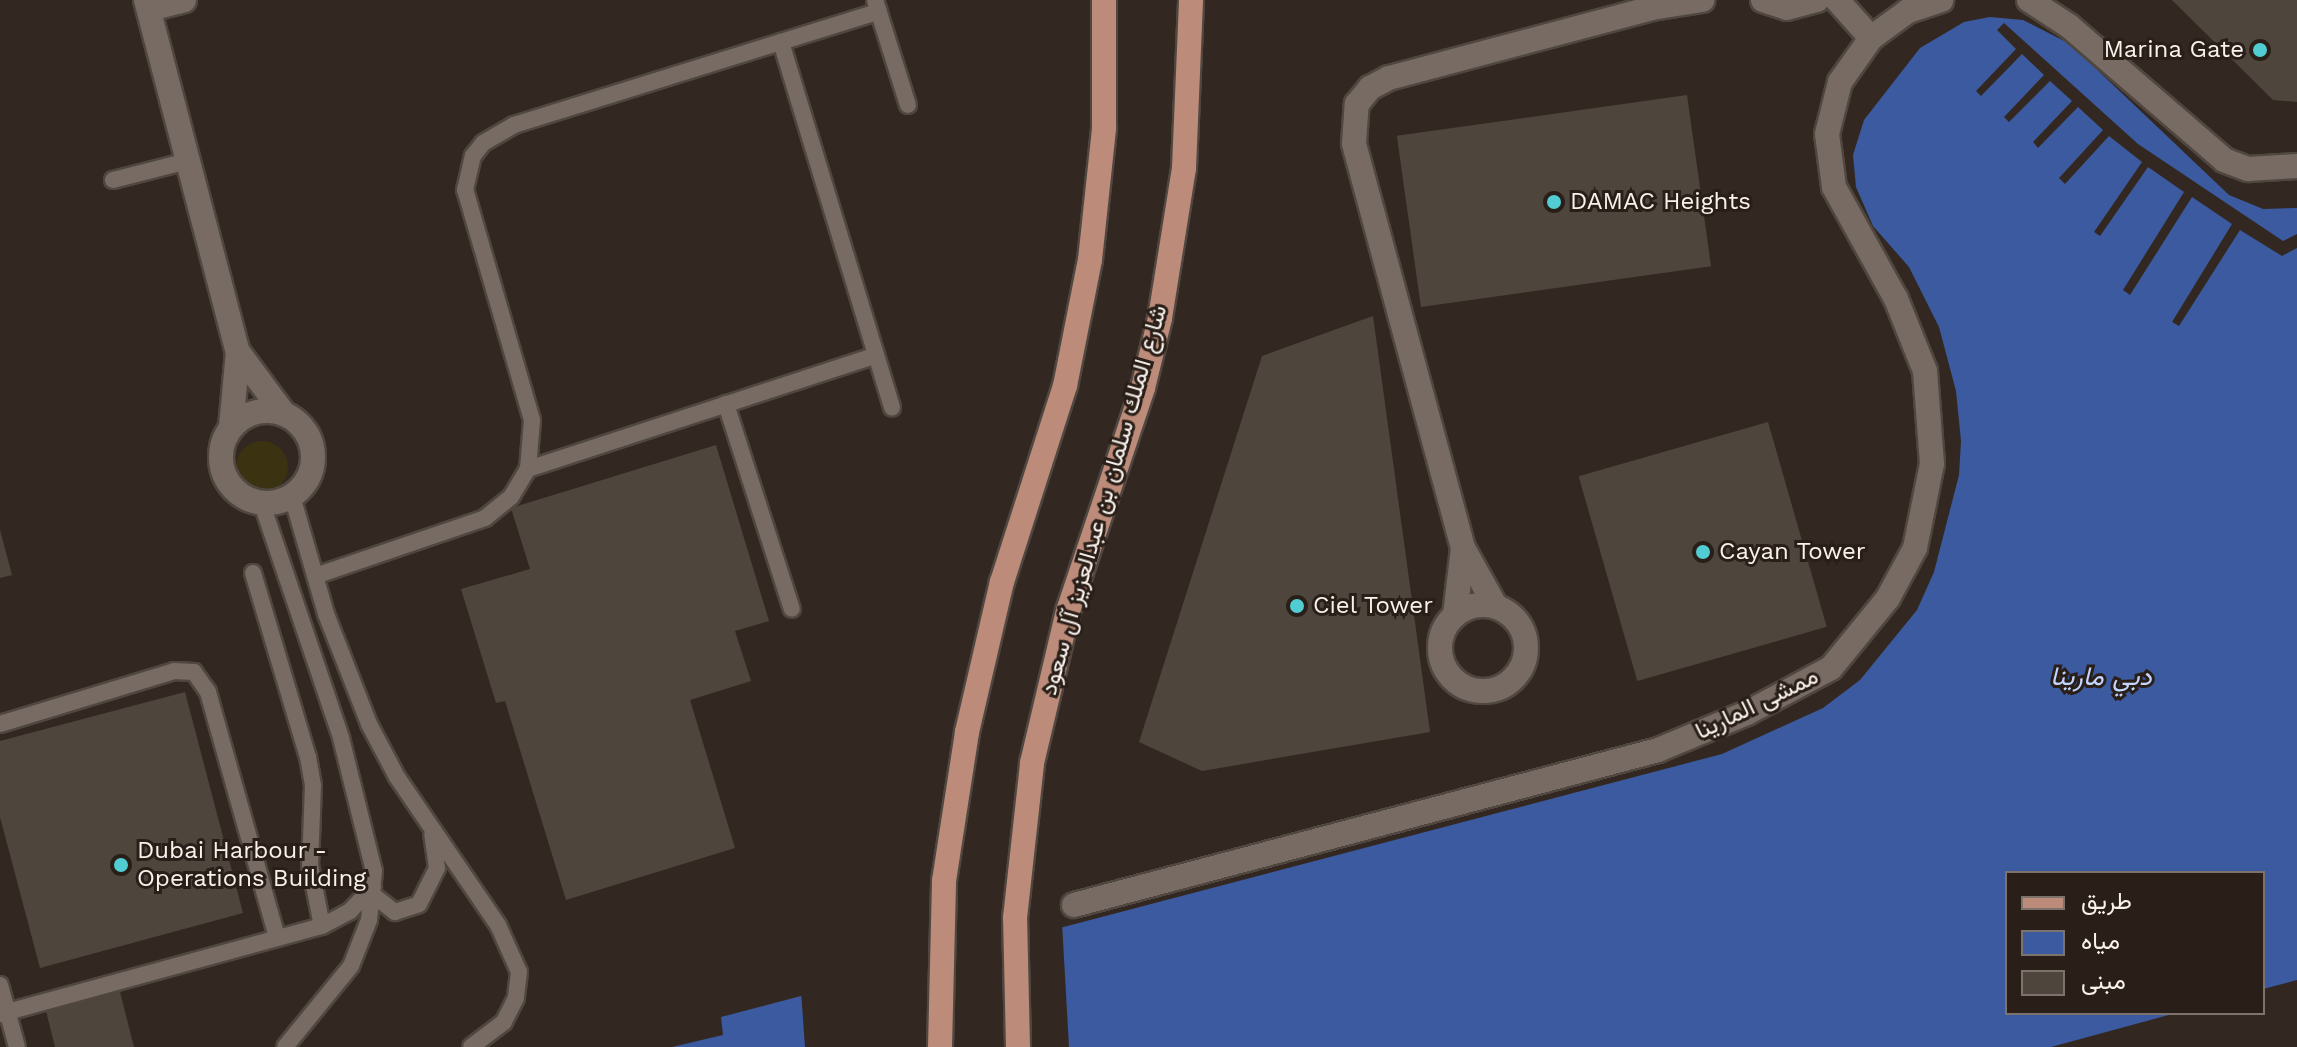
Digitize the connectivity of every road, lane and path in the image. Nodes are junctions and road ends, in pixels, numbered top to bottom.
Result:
1 (184, 0) edge
2 (1104, 0) edge
3 (1191, 0) edge
4 (1702, 0) edge
5 (1763, 0) edge
6 (1817, 0) edge
7 (1837, 0) edge
8 (1941, 0) edge
9 (2029, 0) edge
10 (1658, 4) edge
11 (147, 5) edge
12 (877, 5) edge
13 (1871, 38) junction
14 (781, 42) junction
15 (908, 105) dead end
16 (188, 161) junction
17 (2297, 166) edge
18 (113, 180) dead end
19 (238, 352) junction
20 (876, 355) junction
21 (726, 404) junction
22 (892, 408) dead end
23 (284, 414) junction
24 (231, 427) junction
25 (528, 469) junction
26 (292, 496) junction
27 (262, 504) junction
28 (1463, 548) junction
29 (253, 573) dead end
30 (315, 576) junction
31 (1496, 607) junction
32 (792, 609) dead end
33 (1455, 615) junction
34 (0, 724) edge
35 (431, 829) junction
36 (373, 891) junction
37 (1074, 905) dead end
38 (322, 926) junction
39 (277, 938) junction
40 (0, 985) edge
41 (4, 1013) edge
42 (17, 1047) edge
43 (285, 1047) edge
44 (471, 1047) edge
45 (940, 1047) edge
46 (1018, 1047) edge

1 - 11 street
2 - 45 main road
3 - 46 main road, شارع الملك سلمان بن عبدالعزيز آل سعود
4 - 10 street
5 - 6 street
7 - 13 street
8 - 13 street, ممشى المارينا
9 - 17 street
10 - 28 street
11 - 16 street
12 - 14 lane
12 - 15 lane
13 - 37 street, ممشى المارينا
14 - 20 lane
14 - 25 lane
16 - 18 lane
16 - 19 street
19 - 23 street
19 - 24 street
20 - 21 lane
20 - 22 lane
21 - 25 lane
21 - 32 lane
23 - 24 street
23 - 26 street
24 - 27 street
25 - 30 lane
26 - 27 street
26 - 30 lane
27 - 36 lane
28 - 31 street
28 - 33 street
29 - 38 lane
30 - 35 lane
31 - 33 street
31 - 33 street
34 - 39 lane
35 - 36 lane
35 - 44 lane
36 - 38 lane
36 - 43 lane
38 - 39 lane
39 - 41 lane
40 - 41 lane
41 - 42 lane

